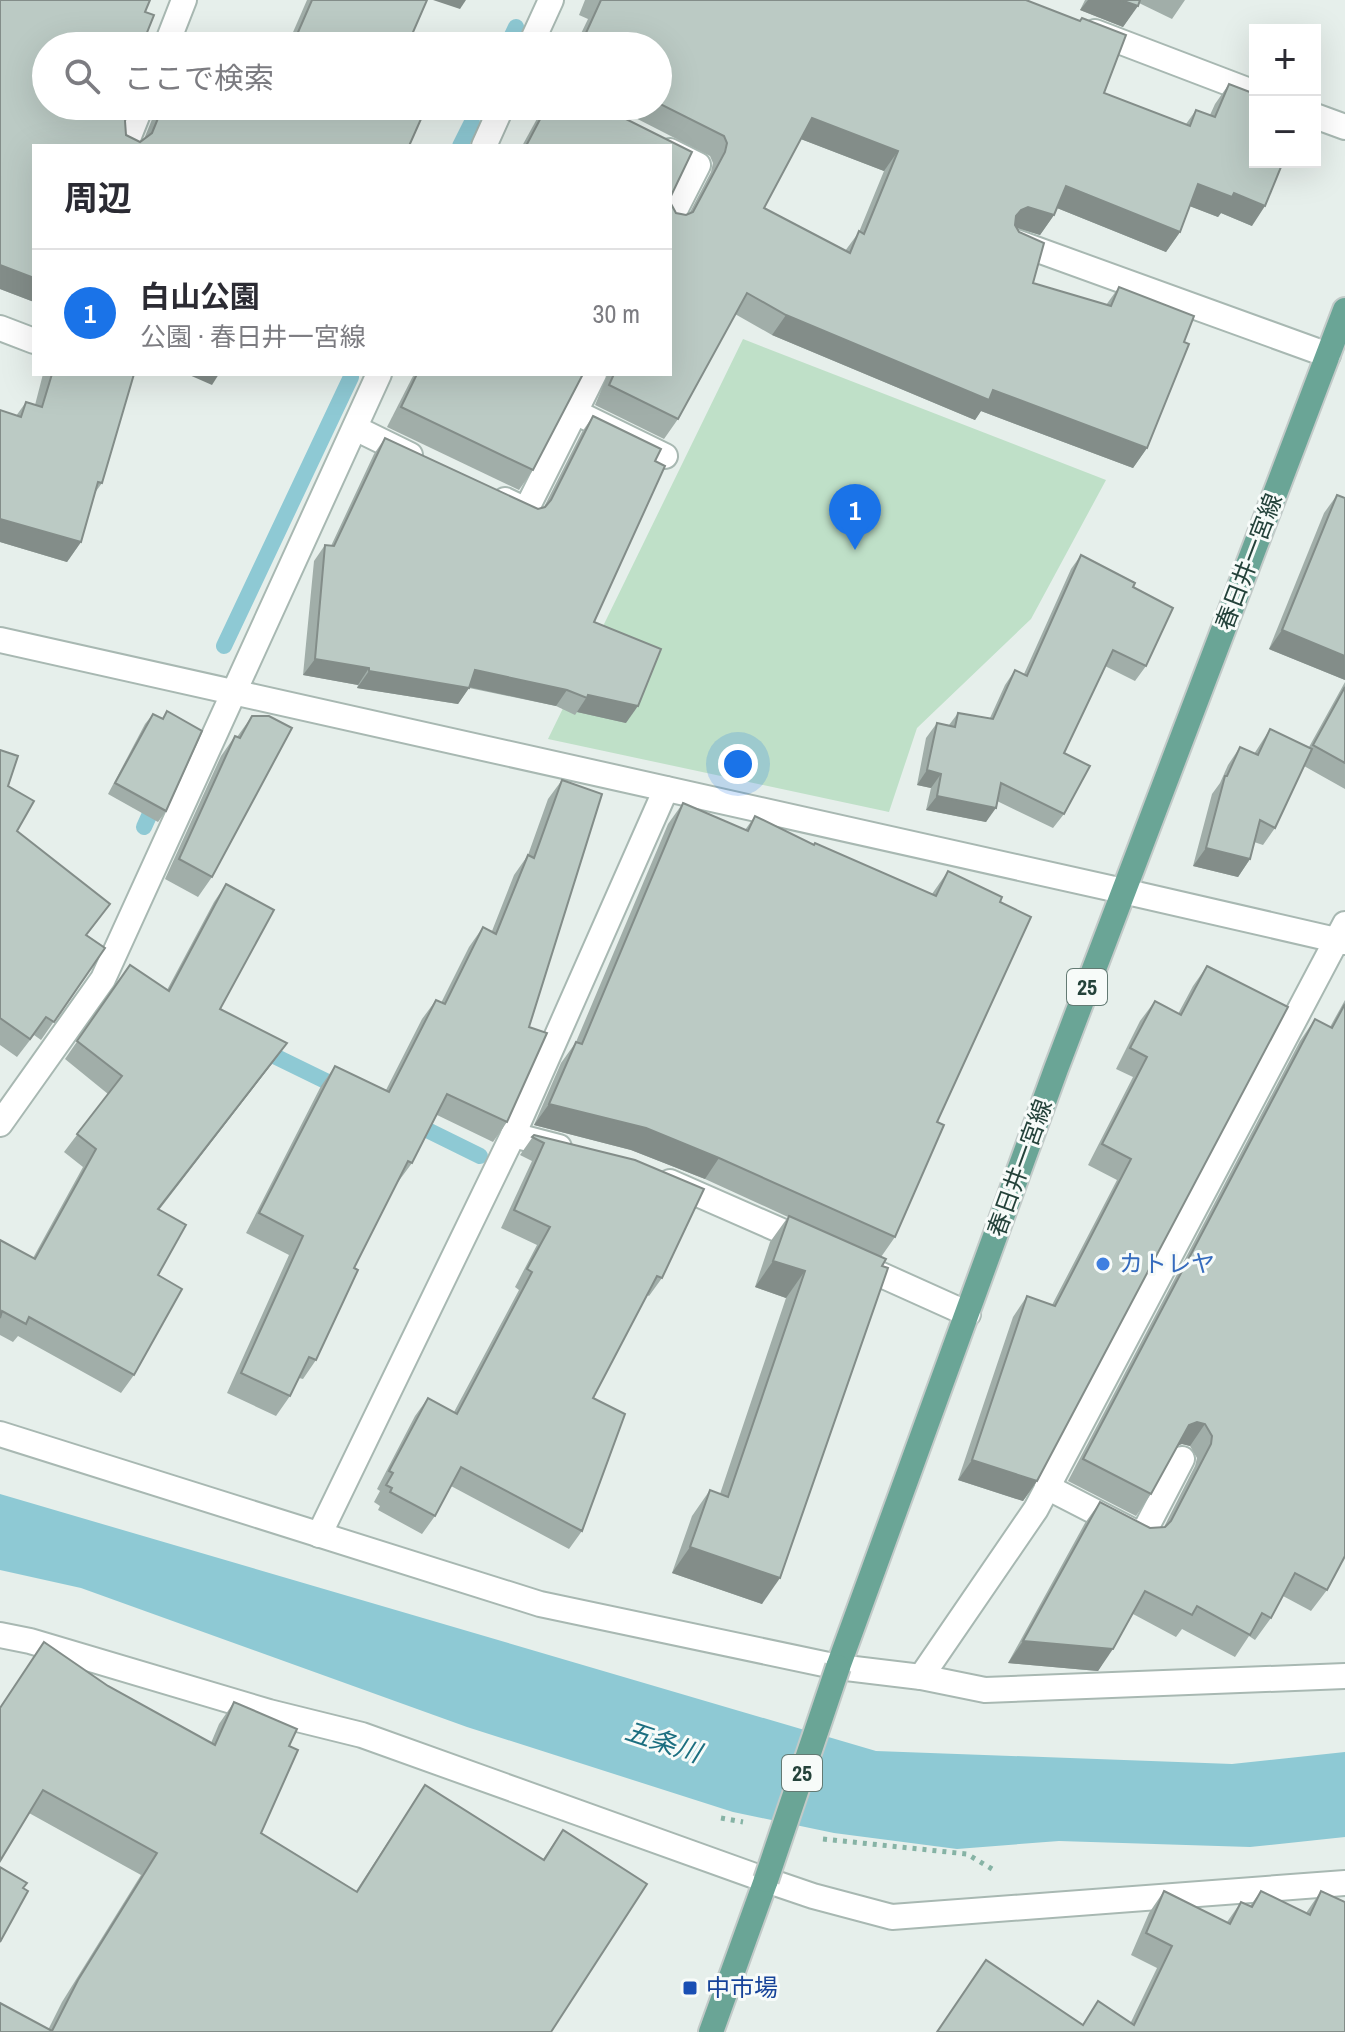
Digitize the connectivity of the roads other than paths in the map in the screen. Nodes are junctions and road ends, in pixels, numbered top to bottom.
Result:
1 (184, 0) edge
2 (551, 0) edge
3 (1068, 22) edge
4 (171, 32) edge
5 (536, 32) edge
6 (1249, 91) edge
7 (1321, 118) edge
8 (135, 120) edge
9 (496, 120) edge
10 (1345, 127) edge
11 (126, 144) edge
12 (485, 144) edge
13 (672, 152) edge
14 (672, 216) edge
15 (1016, 242) edge
16 (1344, 314) edge
17 (0, 328) edge
18 (32, 340) edge
19 (1328, 355) junction
20 (378, 376) edge
21 (593, 376) edge
22 (575, 412) junction
23 (355, 428) junction
24 (665, 456) dead end
25 (426, 462) edge
26 (483, 490) edge
27 (0, 640) edge
28 (235, 693) junction
29 (666, 789) junction
30 (1123, 891) junction
31 (1342, 935) edge
32 (0, 1124) edge
33 (513, 1135) junction
34 (584, 1153) edge
35 (654, 1176) edge
36 (968, 1314) junction
37 (0, 1434) edge
38 (1182, 1459) edge
39 (1047, 1487) junction
40 (319, 1535) junction
41 (0, 1635) edge
42 (838, 1667) junction
43 (1345, 1676) edge
44 (921, 1677) junction
45 (766, 1880) junction
46 (1345, 1883) edge
47 (711, 2032) edge

1 - 4 street
2 - 5 street
3 - 6 street
7 - 10 street
8 - 11 street
9 - 12 street
13 - 14 street
15 - 19 street
16 - 19 main road, 春日井一宮線 / 25
17 - 18 street
19 - 30 main road, 春日井一宮線 / 25
20 - 23 street
21 - 22 street
22 - 24 street
22 - 26 street
23 - 25 street
23 - 28 street
27 - 28 street
28 - 29 street
28 - 32 street
29 - 30 street
29 - 33 street
30 - 31 street
30 - 36 main road, 春日井一宮線 / 25
31 - 39 street
33 - 34 street
33 - 40 street
35 - 36 street
36 - 42 main road, 春日井一宮線 / 25
37 - 40 street
38 - 39 street
39 - 44 street
40 - 42 street
41 - 45 street
42 - 44 street
42 - 45 main road, 春日井一宮線 / 25, bridge
43 - 44 street
45 - 46 street
45 - 47 main road, 春日井一宮線 / 25

